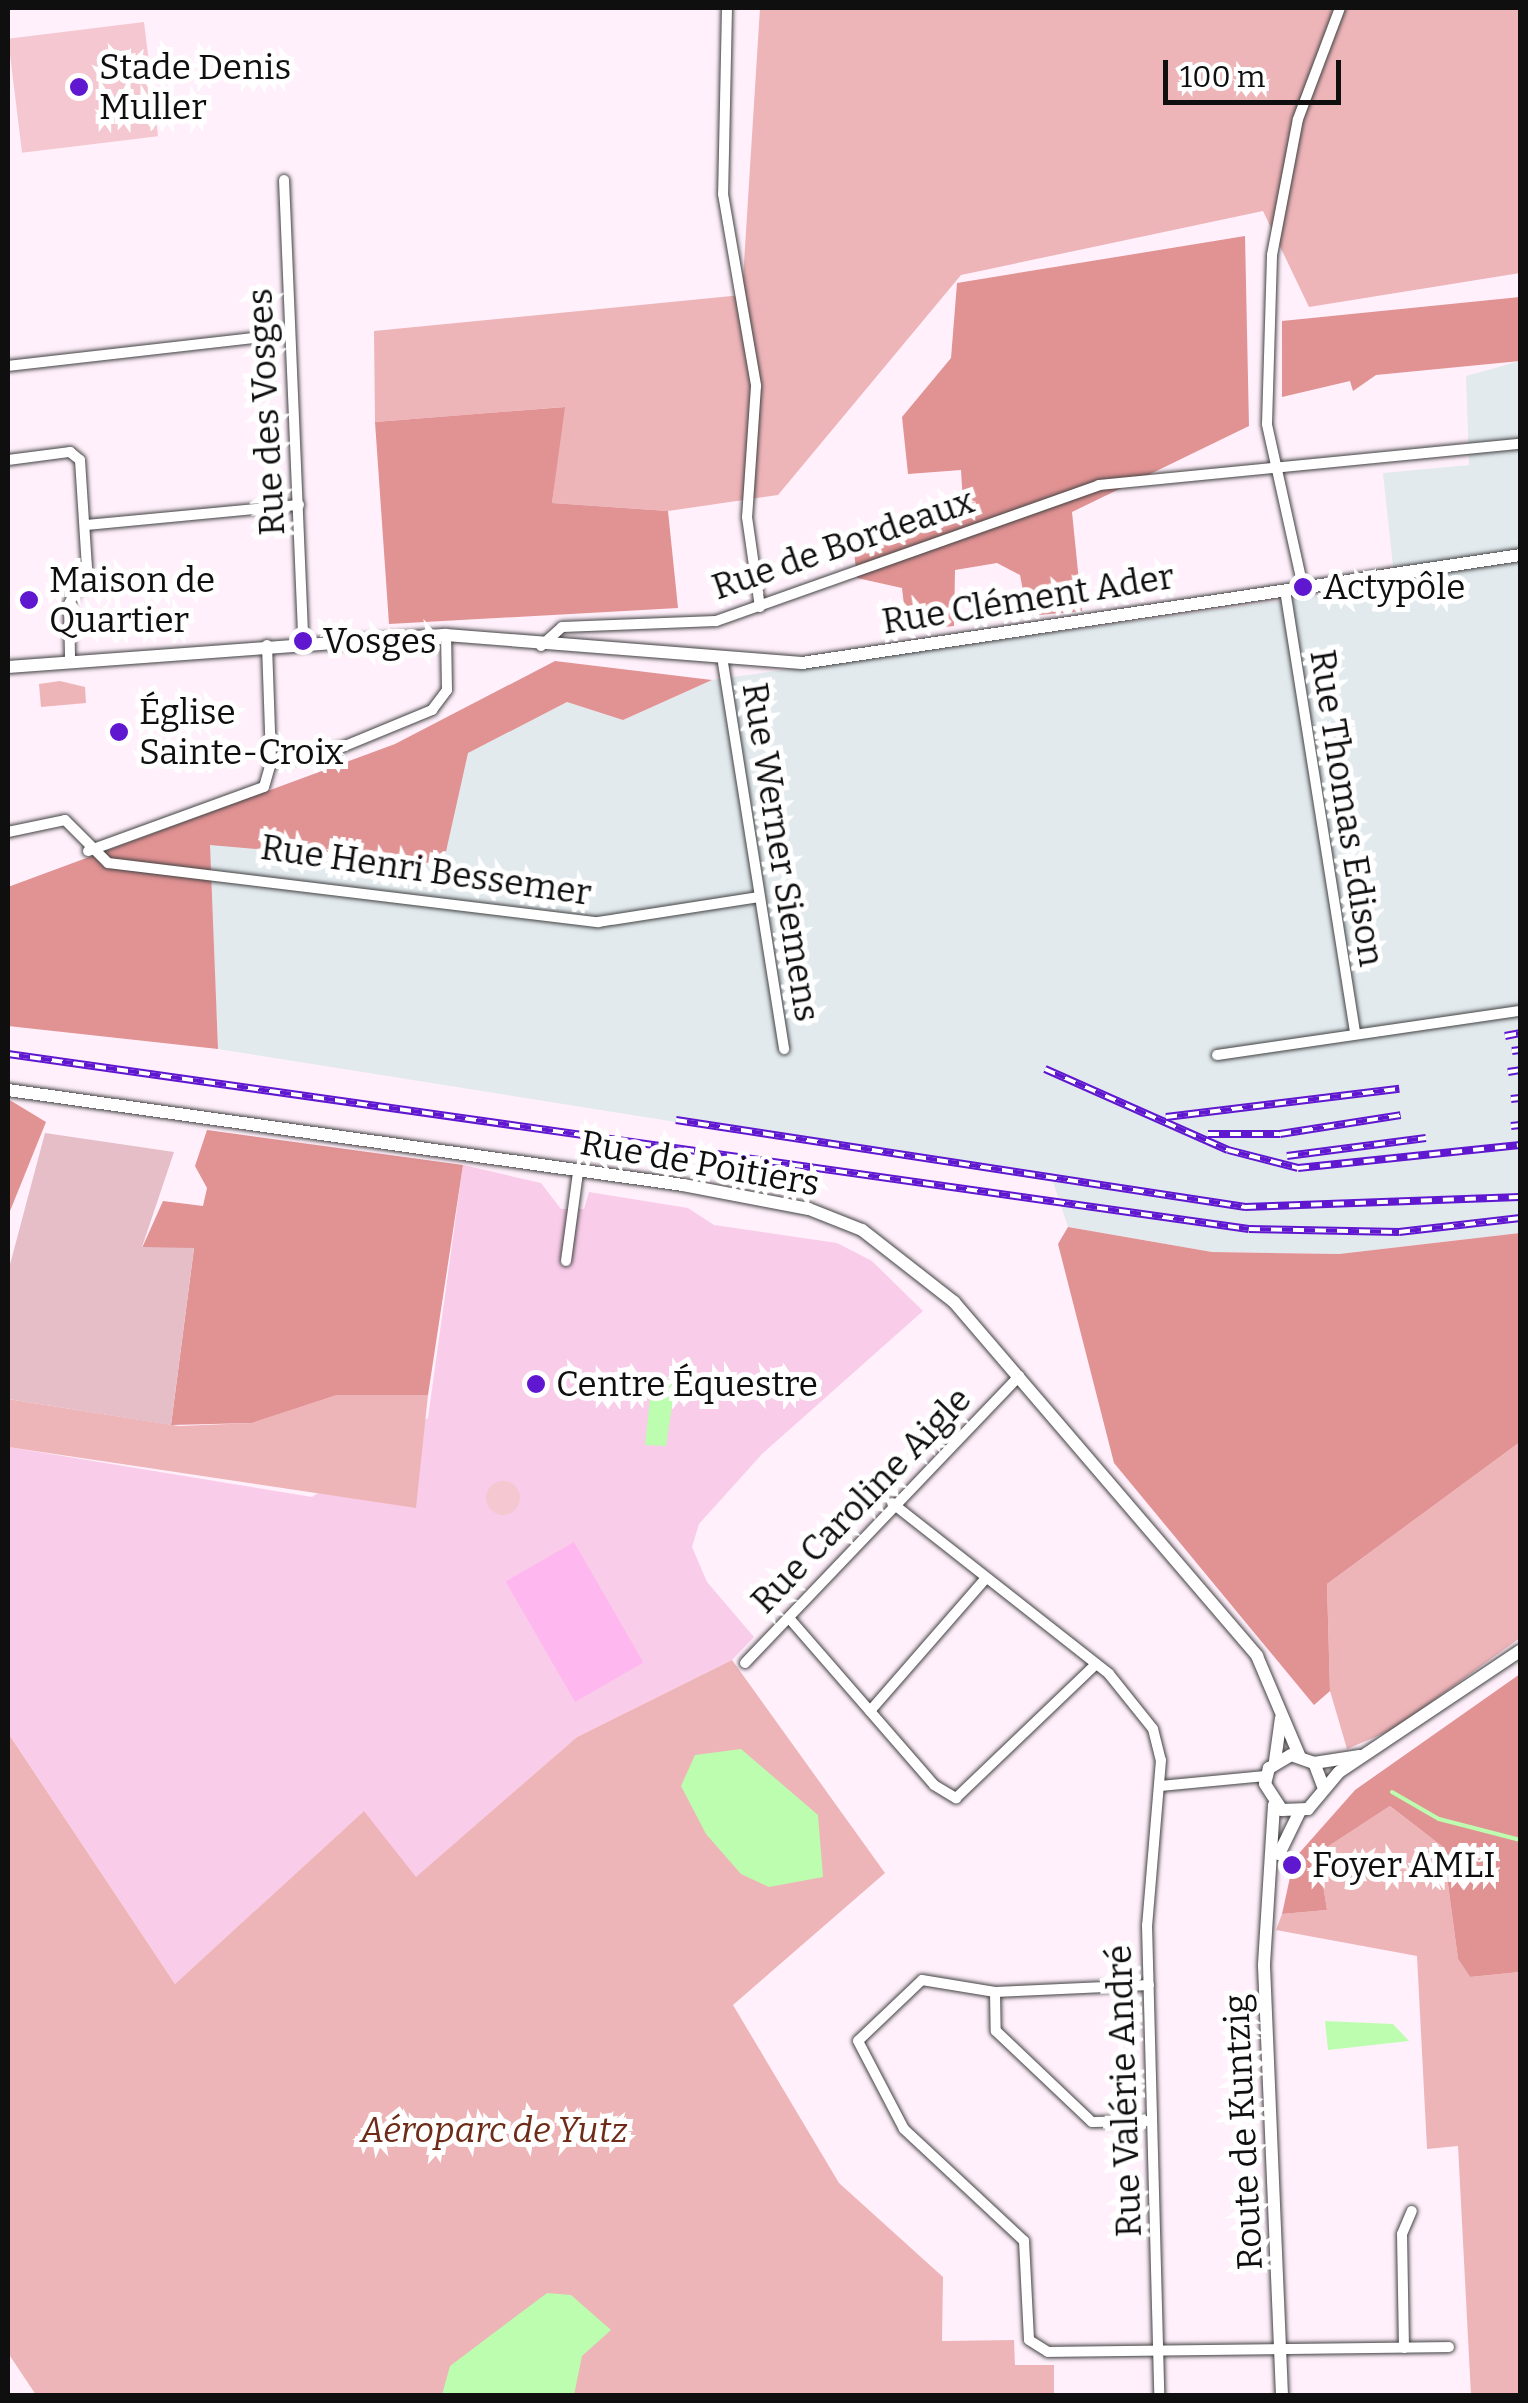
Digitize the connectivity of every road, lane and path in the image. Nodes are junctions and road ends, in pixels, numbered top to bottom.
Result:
1 (727, 8) edge
2 (1340, 8) edge
3 (284, 180) dead end
4 (288, 334) junction
5 (8, 366) edge
6 (1520, 444) edge
7 (8, 460) edge
8 (1276, 468) junction
9 (299, 505) junction
10 (86, 525) junction
11 (1520, 555) edge
12 (1303, 587) junction
13 (1285, 590) junction
14 (760, 607) junction
15 (446, 635) junction
16 (303, 641) junction
17 (267, 645) junction
18 (542, 646) junction
19 (70, 658) junction
20 (724, 663) junction
21 (8, 667) edge
22 (271, 762) junction
23 (8, 832) edge
24 (88, 850) junction
25 (758, 898) junction
26 (1520, 1011) edge
27 (1354, 1034) junction
28 (784, 1050) dead end
29 (1217, 1055) dead end
30 (8, 1090) edge
31 (578, 1172) junction
32 (566, 1260) dead end
33 (1018, 1376) junction
34 (892, 1503) junction
35 (986, 1578) junction
36 (789, 1618) junction
37 (1520, 1651) edge
38 (745, 1662) dead end
39 (1096, 1664) junction
40 (870, 1710) junction
41 (1281, 1710) junction
42 (1371, 1754) junction
43 (1299, 1755) junction
44 (1276, 1761) junction
45 (1314, 1763) junction
46 (1266, 1776) junction
47 (1248, 1782) junction
48 (1160, 1786) junction
49 (1323, 1786) junction
50 (1266, 1792) junction
51 (1274, 1806) junction
52 (1299, 1813) junction
53 (1274, 1866) junction
54 (1149, 1985) junction
55 (995, 1992) junction
56 (1152, 2121) junction
57 (1412, 2211) dead end
58 (1450, 2347) dead end
59 (1404, 2348) junction
60 (1283, 2350) junction
61 (1159, 2351) junction
62 (1158, 2396) edge
63 (1282, 2396) edge

1 - 14 street
2 - 8 street
3 - 4 street, Rue des Vosges
4 - 5 street
4 - 9 street, Rue des Vosges
6 - 8 street, Rue de Bordeaux
7 - 10 street
8 - 12 street
8 - 14 street, Rue de Bordeaux
9 - 10 street
9 - 16 street, Rue des Vosges
10 - 19 street
11 - 12 street, Rue Clément Ader
12 - 13 street, Rue Clément Ader
13 - 20 street, Rue Clément Ader
13 - 27 street, Rue Thomas Edison
14 - 18 street, Rue de Bordeaux
15 - 16 street
15 - 18 street
15 - 22 street
16 - 17 street
17 - 19 street
17 - 22 street
18 - 20 street, Rue Clément Ader
19 - 21 street
20 - 25 street, Rue Werner Siemens
22 - 24 street
23 - 24 street, Rue Henri Bessemer
24 - 25 street, Rue Henri Bessemer
25 - 28 street, Rue Werner Siemens
26 - 27 street
27 - 29 street
30 - 31 street, Rue de Poitiers
31 - 32 street
31 - 33 street, Rue de Poitiers
33 - 34 street, Rue Caroline Aigle
33 - 41 street, Rue de Poitiers
34 - 35 street, Rue Valérie André
34 - 36 street, Rue Caroline Aigle
35 - 39 street, Rue Valérie André
35 - 40 street
36 - 38 street, Rue Caroline Aigle
36 - 40 street
37 - 42 street
39 - 40 street
39 - 48 street, Rue Valérie André
41 - 43 street, Rue de Poitiers
41 - 44 street, Rue de Poitiers
42 - 45 street
42 - 49 street
43 - 44 street
43 - 45 street
44 - 46 street
45 - 49 street
46 - 47 street
46 - 50 street
47 - 48 street
47 - 50 street
48 - 54 street, Rue Valérie André
49 - 52 street
50 - 51 street
51 - 52 street
51 - 53 street, Route de Kuntzig
52 - 53 street, Route de Kuntzig
53 - 60 street, Route de Kuntzig
54 - 55 street
54 - 56 street, Rue Valérie André
55 - 56 street
55 - 61 street
56 - 61 street, Rue Valérie André
57 - 59 street
58 - 59 street
59 - 60 street
60 - 61 street
60 - 63 street, Route de Kuntzig
61 - 62 street, Rue Valérie André

